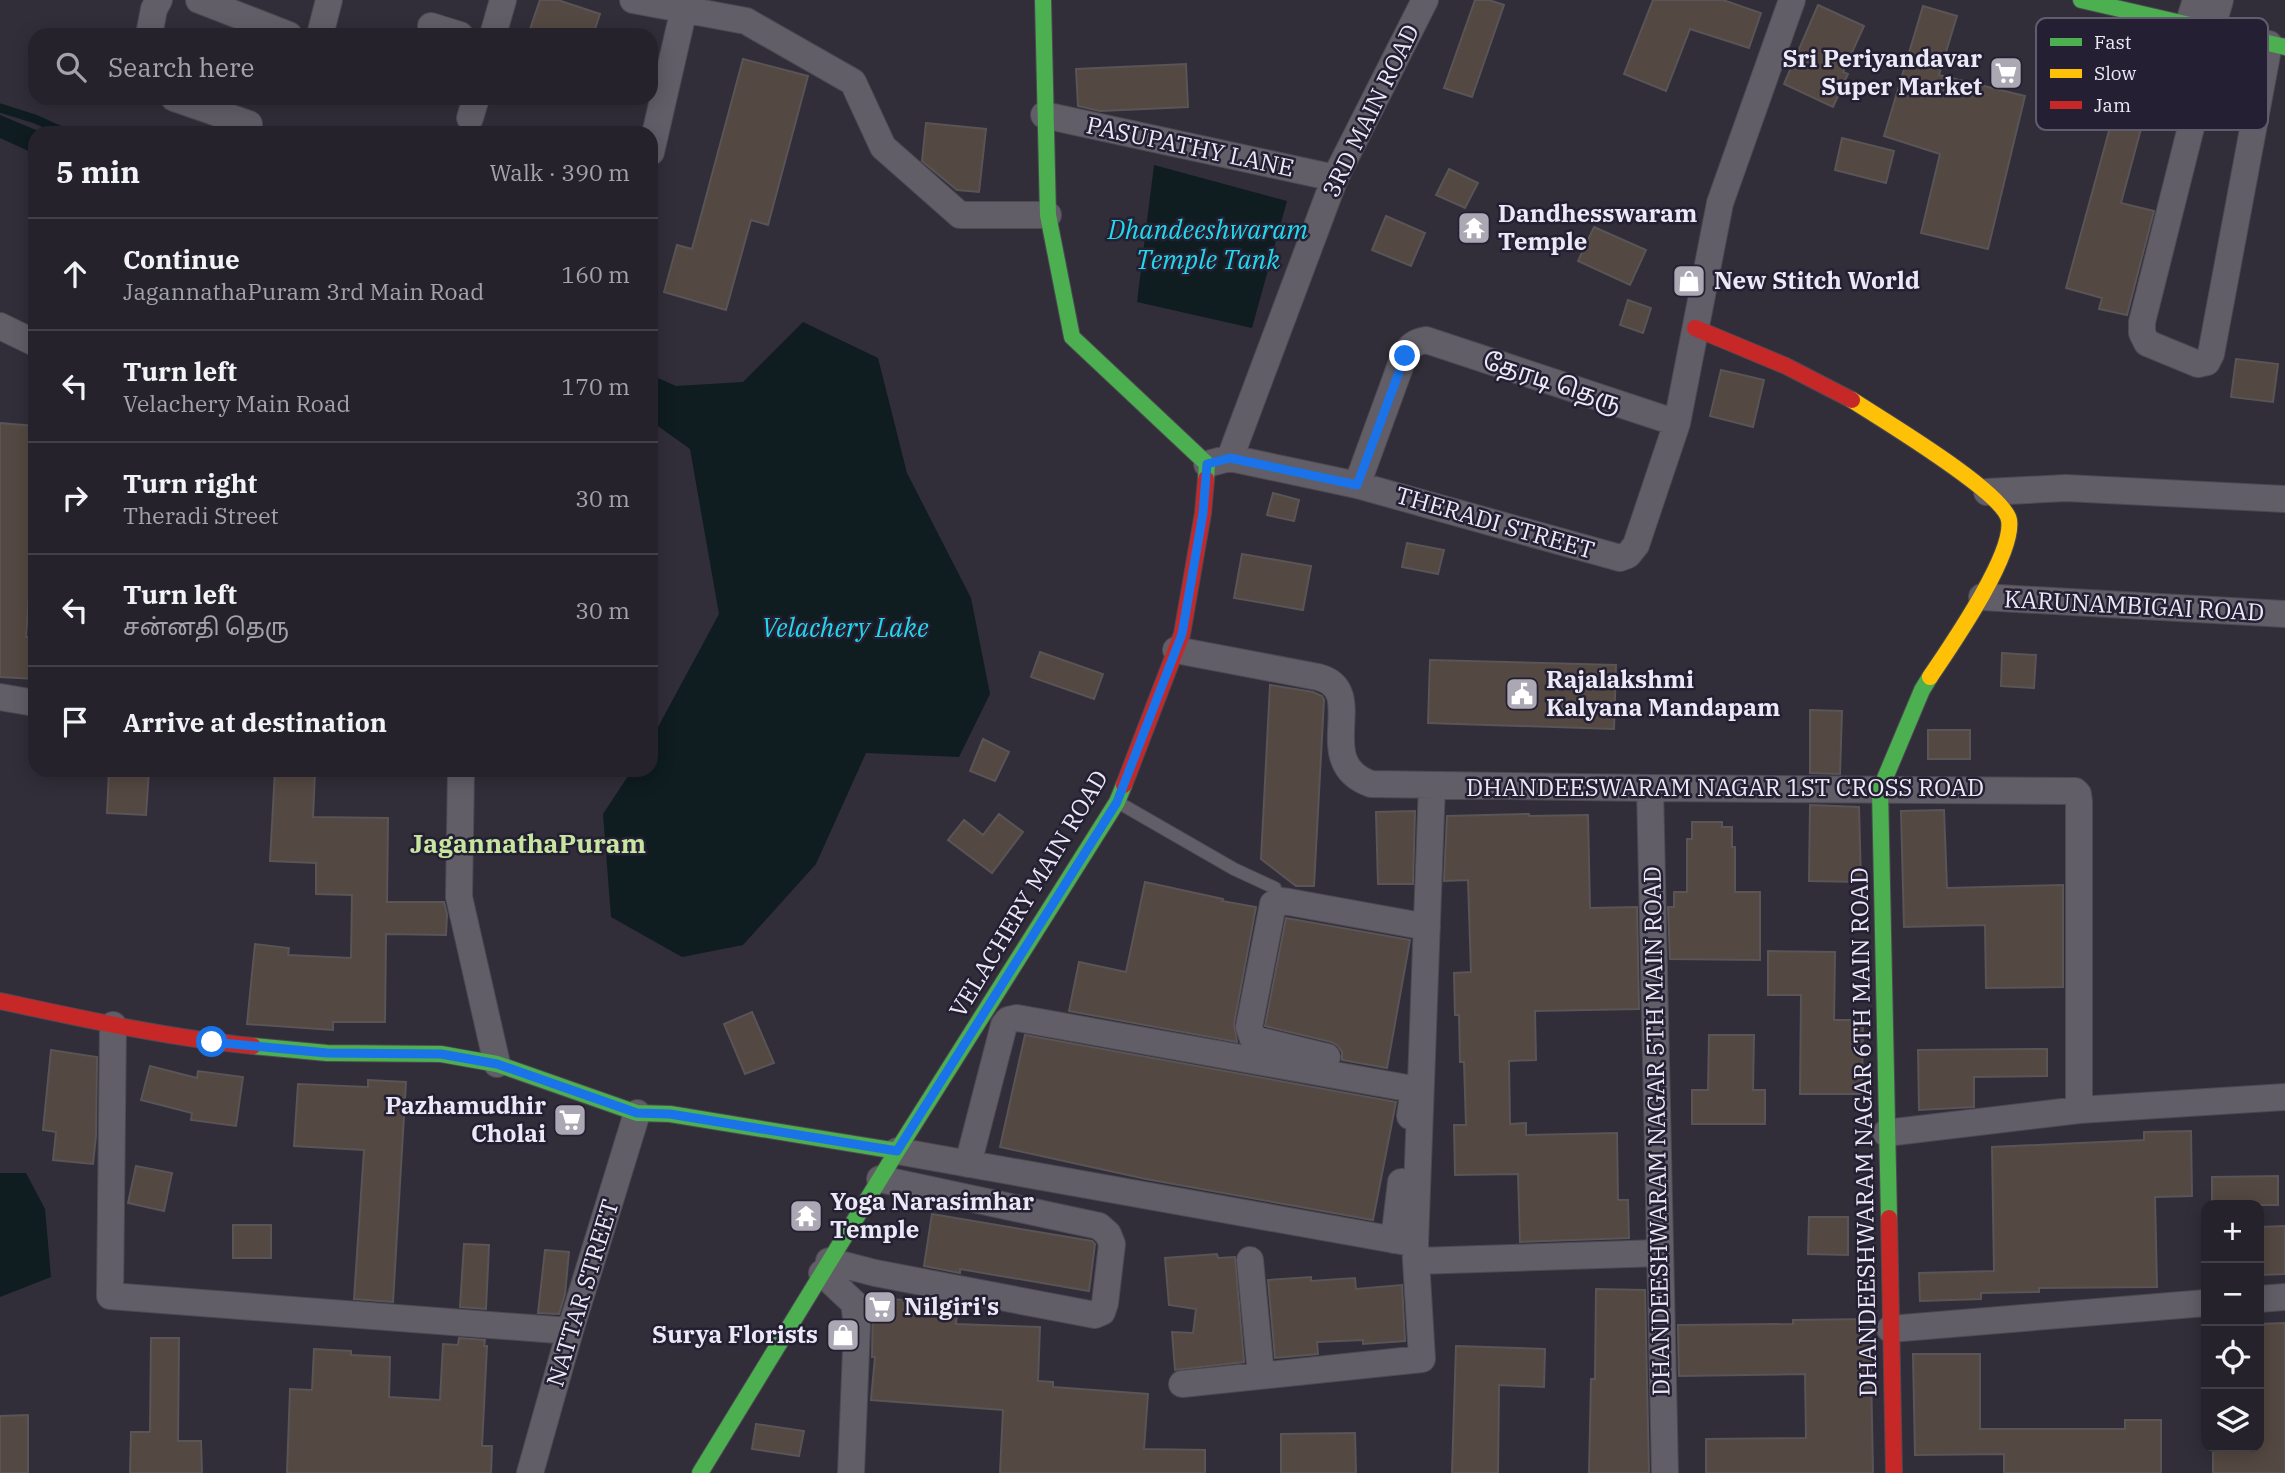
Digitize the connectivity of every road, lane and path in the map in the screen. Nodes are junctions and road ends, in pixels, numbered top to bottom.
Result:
1 (159, 0) edge
2 (199, 0) edge
3 (328, 0) edge
4 (503, 0) edge
5 (633, 0) edge
6 (1043, 0) edge
7 (1425, 0) edge
8 (1791, 0) edge
9 (2081, 0) edge
10 (2220, 0) edge
11 (685, 5) edge
12 (2180, 18) edge
13 (2205, 18) edge
14 (431, 26) dead end
15 (150, 28) edge
16 (271, 28) edge
17 (322, 28) edge
18 (437, 28) edge
19 (495, 28) edge
20 (2277, 45) edge
21 (2268, 87) edge
22 (194, 105) edge
23 (1044, 115) junction
24 (248, 124) dead end
25 (657, 126) edge
26 (2180, 130) edge
27 (2259, 130) edge
28 (1335, 178) junction
29 (1048, 215) junction
30 (0, 326) edge
31 (1695, 328) junction
32 (28, 340) edge
33 (1677, 423) junction
34 (1218, 461) junction
35 (1357, 485) junction
36 (1987, 492) junction
37 (2285, 499) edge
38 (1982, 597) junction
39 (2285, 614) edge
40 (1176, 650) junction
41 (0, 697) edge
42 (28, 702) edge
43 (461, 777) edge
44 (1432, 785) junction
45 (1650, 789) junction
46 (1880, 790) junction
47 (1117, 802) junction
48 (1275, 888) dead end
49 (1427, 927) junction
50 (0, 1001) edge
51 (113, 1025) junction
52 (497, 1064) junction
53 (1420, 1080) junction
54 (2285, 1097) edge
55 (2079, 1110) junction
56 (637, 1113) junction
57 (1886, 1133) junction
58 (897, 1151) junction
59 (968, 1164) junction
60 (880, 1179) junction
61 (1409, 1249) junction
62 (1660, 1253) junction
63 (1250, 1260) dead end
64 (826, 1267) junction
65 (2285, 1297) edge
66 (2264, 1299) edge
67 (2201, 1303) edge
68 (1890, 1329) junction
69 (570, 1331) junction
70 (1261, 1375) junction
71 (1182, 1384) dead end
72 (530, 1473) edge
73 (700, 1473) edge
74 (851, 1473) edge
75 (1665, 1473) edge
76 (1894, 1473) edge

1 - 15 street
2 - 16 street
3 - 17 street
4 - 19 street
5 - 11 street
6 - 23 street
7 - 28 street, 3RD MAIN ROAD
8 - 31 street
9 - 12 street
10 - 13 street
11 - 25 street
11 - 29 street
14 - 18 street
20 - 21 street
22 - 24 street
23 - 28 street, PASUPATHY LANE
23 - 29 street
26 - 27 street
28 - 34 street, 3RD MAIN ROAD
29 - 34 street
30 - 32 street
31 - 33 street
31 - 36 street
33 - 35 street, THERADI STREET
33 - 35 street, தேரடி தெரு
34 - 35 street, THERADI STREET
34 - 40 street, VELACHERY MAIN ROAD
36 - 37 street
36 - 38 street
38 - 39 street, KARUNAMBIGAI ROAD
38 - 46 street
40 - 44 street, DHANDEESWARAM NAGAR 1ST CROSS ROAD
40 - 47 street, VELACHERY MAIN ROAD
41 - 42 street
43 - 52 street
44 - 45 street, DHANDEESWARAM NAGAR 1ST CROSS ROAD
44 - 49 street
45 - 46 street, DHANDEESWARAM NAGAR 1ST CROSS ROAD
45 - 62 street, DHANDEESHWARAM NAGAR 5TH MAIN ROAD
46 - 55 street, DHANDEESWARAM NAGAR 1ST CROSS ROAD
46 - 57 street, DHANDEESHWARAM NAGAR 6TH MAIN ROAD
47 - 48 lane
47 - 58 street, VELACHERY MAIN ROAD
49 - 53 street
49 - 53 street
50 - 51 street
51 - 52 street
51 - 69 street
52 - 56 street
53 - 61 street
54 - 55 street
55 - 57 street
56 - 58 street
56 - 69 street, NATTAR STREET
57 - 68 street, DHANDEESHWARAM NAGAR 6TH MAIN ROAD
58 - 59 street
58 - 60 street, VELACHERY MAIN ROAD
59 - 61 street
59 - 61 street
60 - 64 street, VELACHERY MAIN ROAD
60 - 64 street
61 - 62 street
61 - 70 street
62 - 75 street, DHANDEESHWARAM NAGAR 5TH MAIN ROAD
63 - 70 street
64 - 73 street, VELACHERY MAIN ROAD
64 - 74 street
65 - 66 street
67 - 68 street
68 - 76 street, DHANDEESHWARAM NAGAR 6TH MAIN ROAD
69 - 72 street, NATTAR STREET
70 - 71 street

